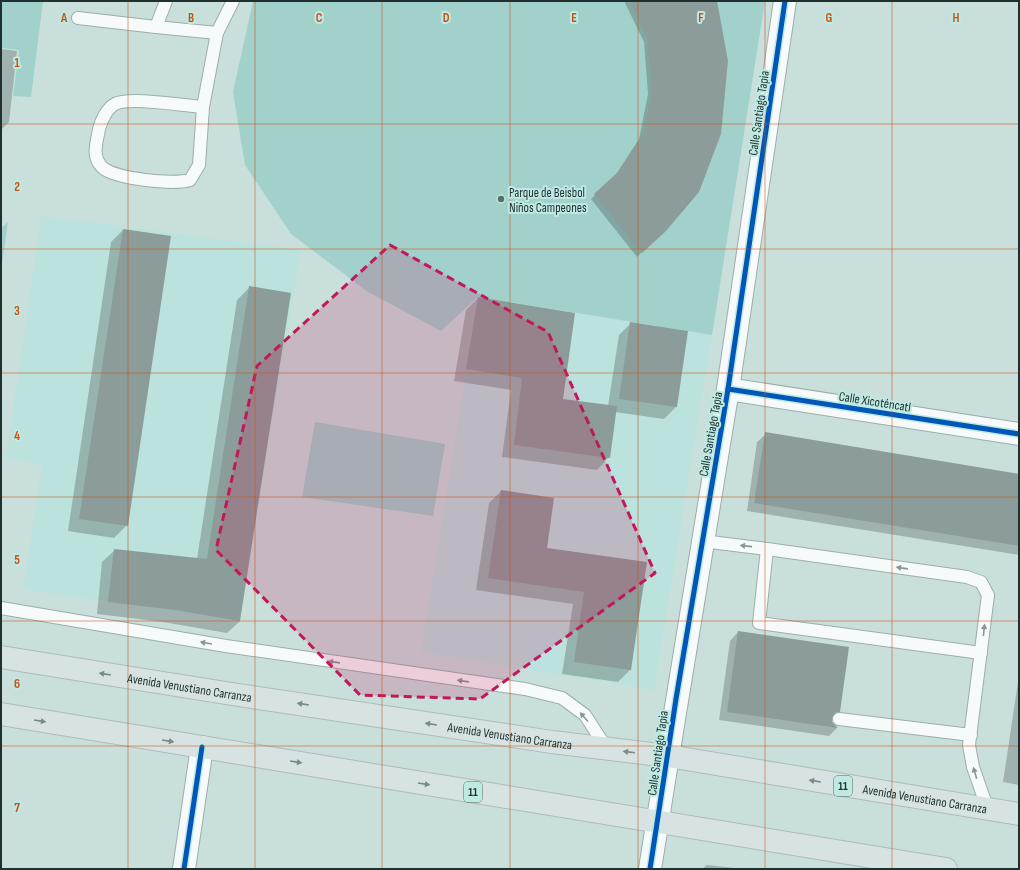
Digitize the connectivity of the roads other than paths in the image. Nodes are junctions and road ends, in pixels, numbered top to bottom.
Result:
1 (166, 1) edge
2 (233, 1) edge
3 (785, 1) edge
4 (78, 18) dead end
5 (156, 27) junction
6 (217, 33) junction
7 (203, 107) junction
8 (728, 389) junction
9 (1019, 434) edge
10 (702, 541) junction
11 (767, 549) junction
12 (1, 608) edge
13 (982, 653) junction
14 (1, 657) edge
15 (1, 714) edge
16 (840, 719) dead end
17 (971, 735) junction
18 (202, 747) junction
19 (607, 749) junction
20 (668, 756) junction
21 (988, 810) junction
22 (1019, 814) edge
23 (658, 823) junction
24 (861, 862) edge
25 (184, 869) edge
26 (650, 869) edge
27 (946, 869) edge

1 - 5 lane
2 - 6 lane
3 - 8 street, Calle Santiago Tapia
4 - 5 lane
5 - 6 lane
6 - 7 lane
7 - 7 lane
8 - 9 street, Calle Xicoténcatl
8 - 10 street, Calle Santiago Tapia
11 -> 10 lane
10 - 20 street, Calle Santiago Tapia
13 -> 11 lane
11 - 13 lane
19 -> 12 lane
13 - 17 lane
19 -> 14 main road, Avenida Venustiano Carranza / 11
15 -> 18 main road, 11
16 - 17 lane
21 -> 17 lane
18 -> 23 main road, 11
18 - 25 street
20 -> 19 main road, Avenida Venustiano Carranza / 11
21 -> 20 main road, Avenida Venustiano Carranza / 11
20 - 23 street, Calle Santiago Tapia
21 - 22 main road, Avenida Venustiano Carranza / 11
23 - 24 main road, 11
23 - 26 street, Calle Santiago Tapia
24 - 27 main road, 11

